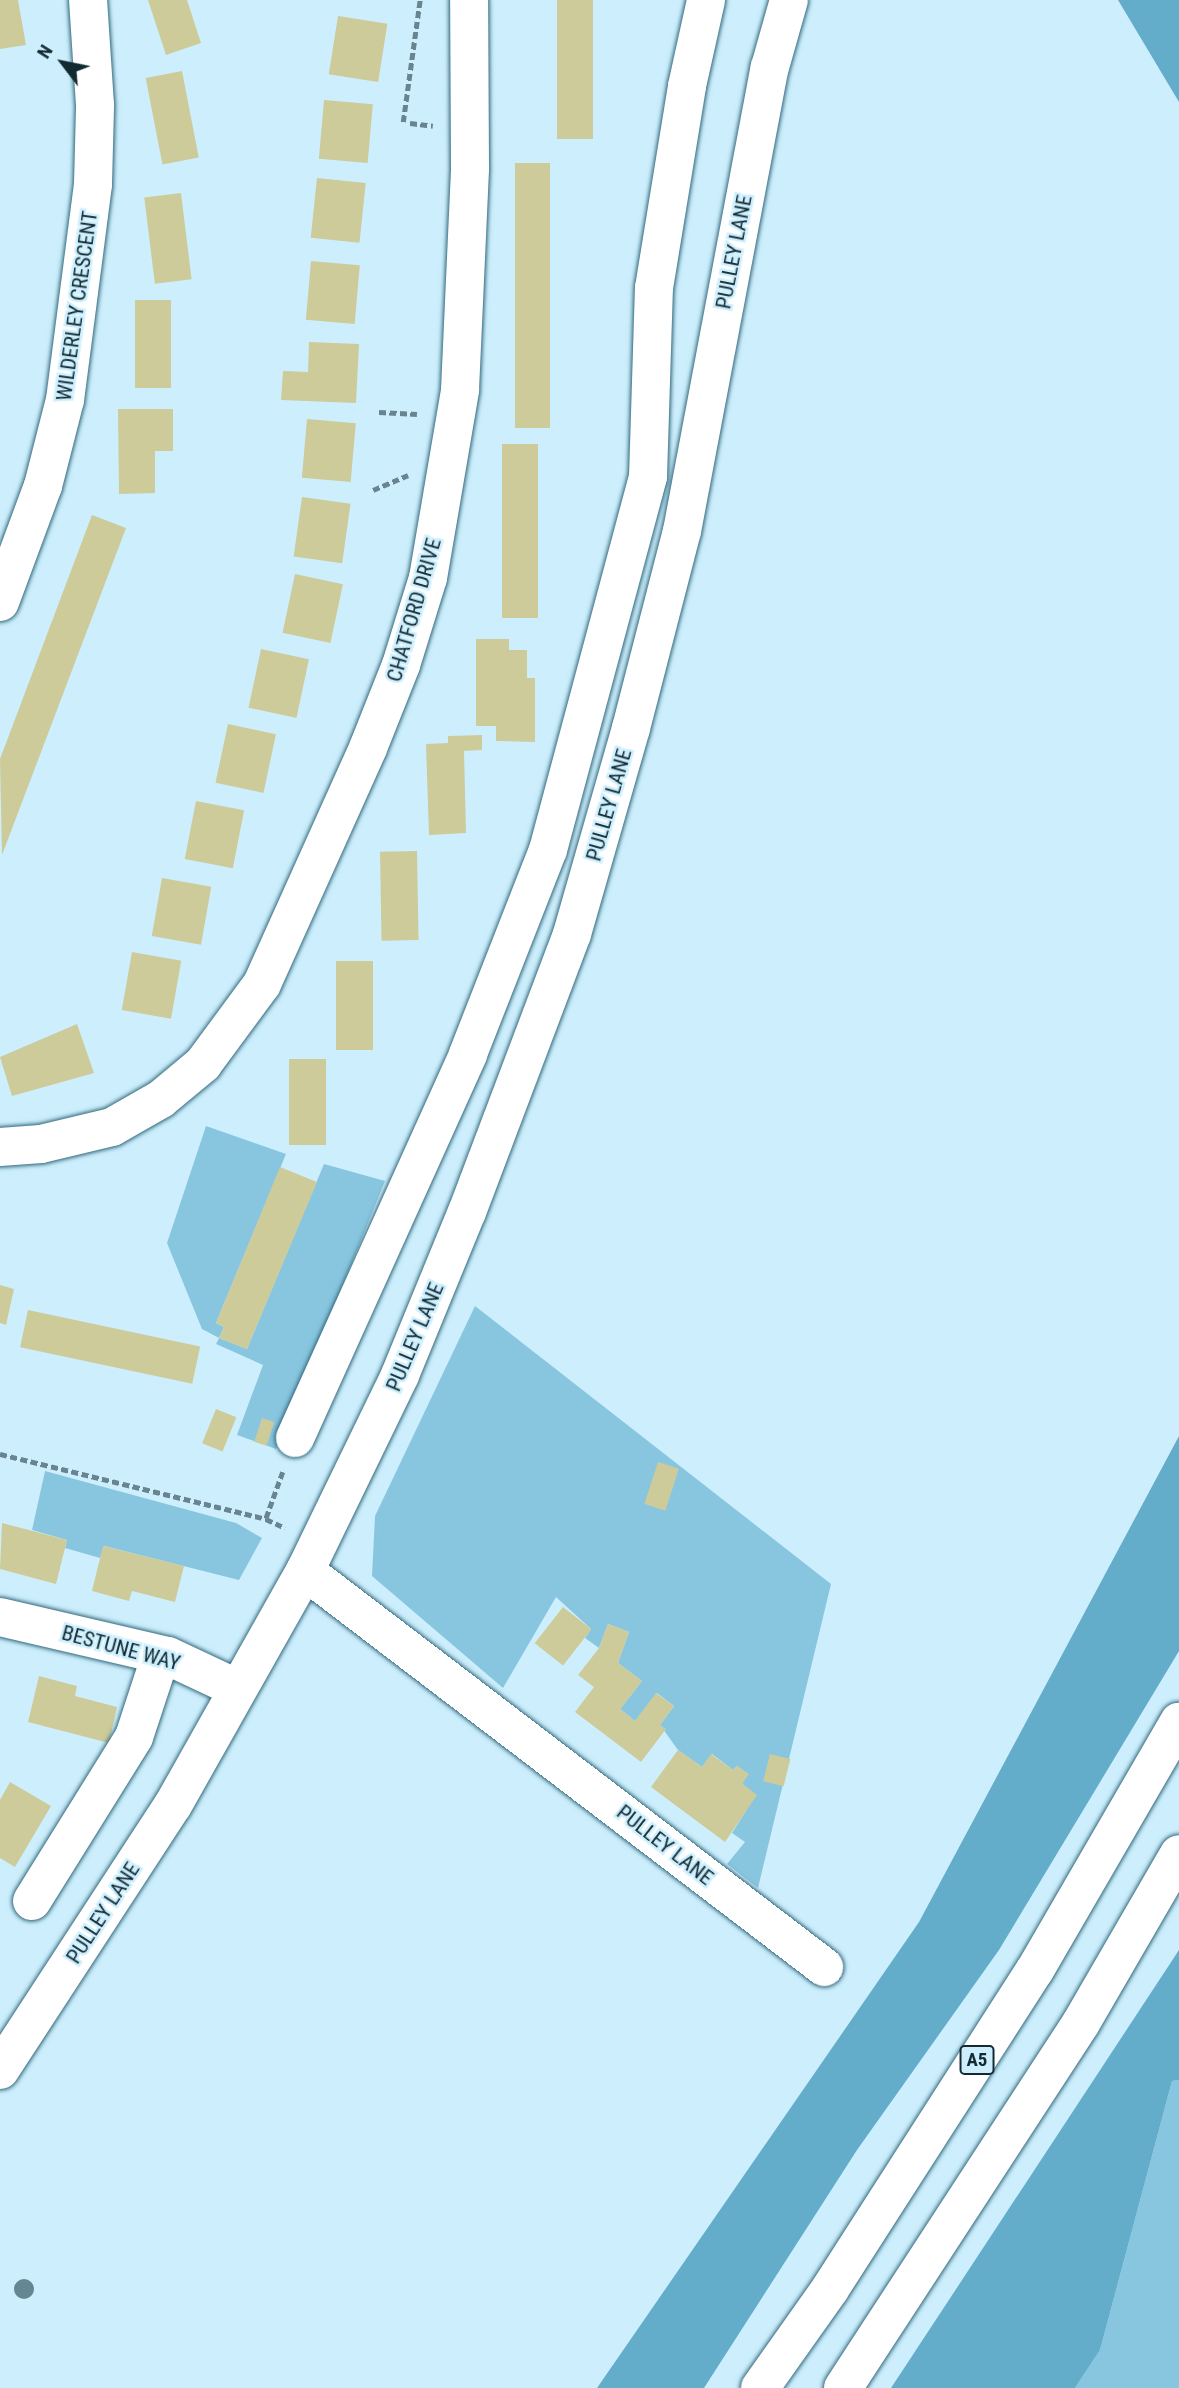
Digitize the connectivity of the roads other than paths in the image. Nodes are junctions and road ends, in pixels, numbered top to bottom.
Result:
1 (88, 0) edge
2 (469, 0) edge
3 (706, 0) edge
4 (789, 0) edge
5 (0, 602) edge
6 (0, 1147) edge
7 (295, 1438) road end
8 (310, 1557) junction
9 (0, 1617) edge
10 (161, 1655) junction
11 (238, 1689) junction
12 (1179, 1722) edge
13 (1179, 1854) edge
14 (32, 1901) dead end
15 (824, 1967) dead end
16 (0, 2070) edge
17 (760, 2388) edge
18 (843, 2388) edge

1 - 5 main road, WILDERLEY CRESCENT
2 - 6 main road, CHATFORD DRIVE
3 - 7 main road
4 - 8 main road, PULLEY LANE
8 - 11 main road, PULLEY LANE
8 - 15 main road, PULLEY LANE
9 - 10 main road, BESTUNE WAY
10 - 11 main road, BESTUNE WAY
10 - 14 main road
11 - 16 main road, PULLEY LANE
12 - 17 main road, A5
13 - 18 main road

